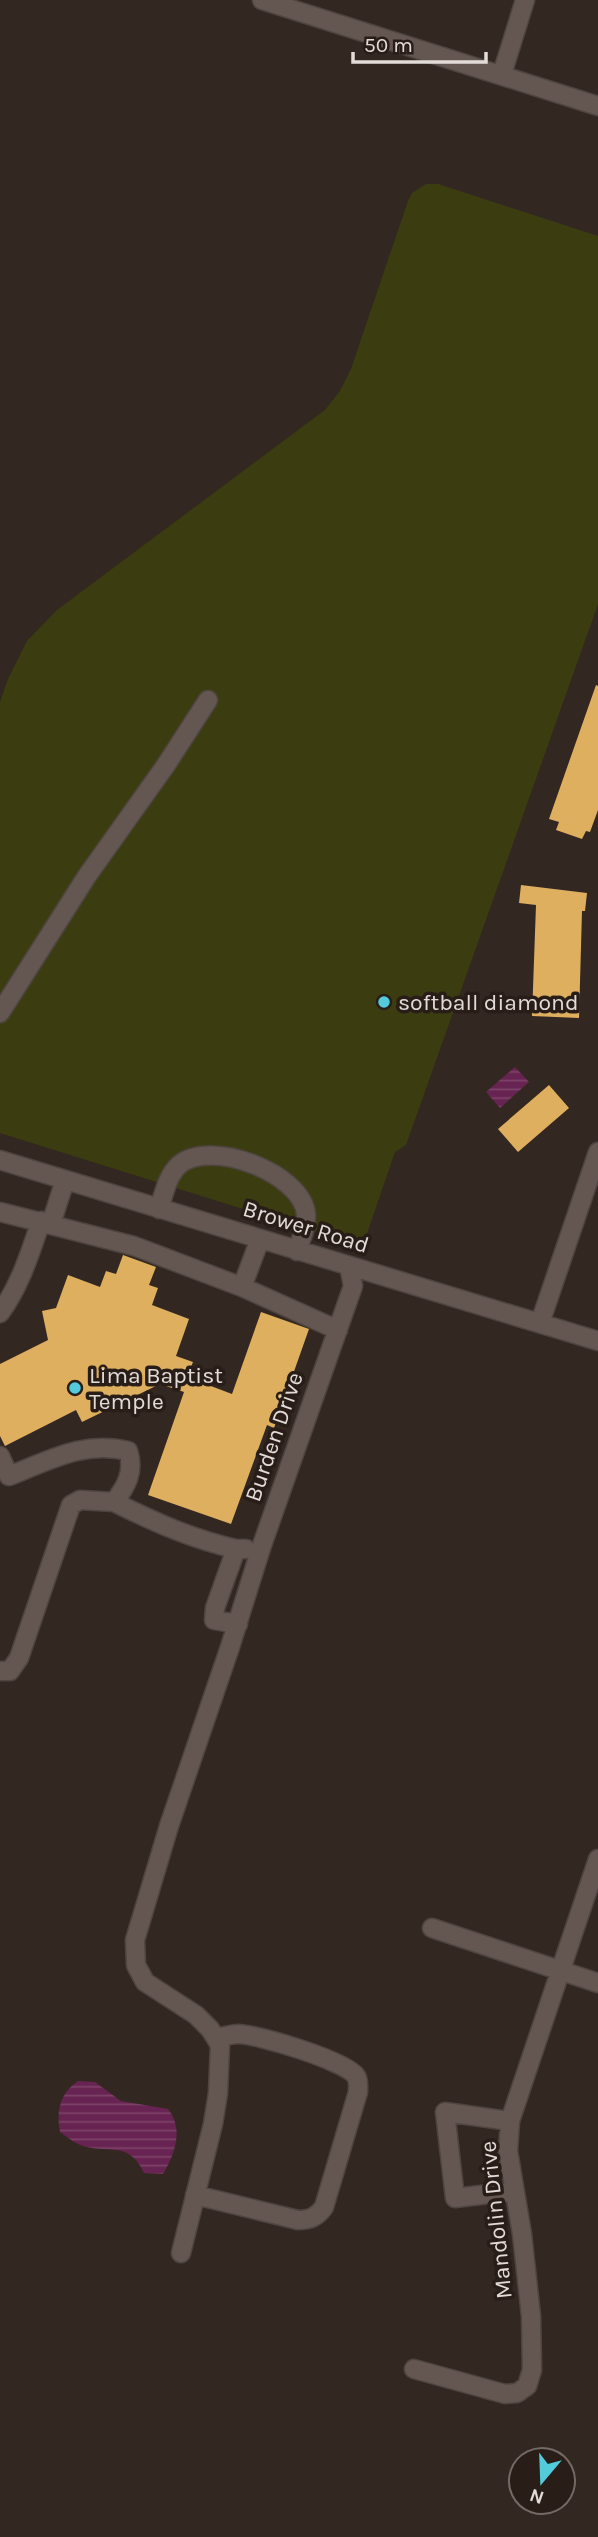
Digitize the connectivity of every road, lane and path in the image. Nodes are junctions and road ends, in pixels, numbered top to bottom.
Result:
1 (262, 0) edge
2 (524, 0) edge
3 (502, 74) junction
4 (598, 106) edge
5 (208, 700) dead end
6 (0, 1013) edge
7 (598, 1152) edge
8 (0, 1160) edge
9 (65, 1180) junction
10 (159, 1209) junction
11 (0, 1212) edge
12 (46, 1222) junction
13 (260, 1239) junction
14 (297, 1251) junction
15 (349, 1266) junction
16 (242, 1287) junction
17 (0, 1313) edge
18 (540, 1323) junction
19 (338, 1329) junction
20 (598, 1341) edge
21 (0, 1456) edge
22 (114, 1502) junction
23 (261, 1548) junction
24 (236, 1549) junction
25 (238, 1624) junction
26 (0, 1671) edge
27 (598, 1859) edge
28 (432, 1928) dead end
29 (561, 1969) junction
30 (598, 1983) edge
31 (216, 2038) junction
32 (510, 2121) junction
33 (514, 2191) junction
34 (195, 2195) junction
35 (181, 2253) dead end
36 (414, 2369) dead end

1 - 3 street
2 - 3 street
3 - 4 street
5 - 6 street
7 - 18 street
8 - 9 street, Brower Road
9 - 10 street, Brower Road
9 - 12 street
10 - 13 street, Brower Road
10 - 14 street
11 - 12 street
12 - 16 street
12 - 17 street
13 - 14 street, Brower Road
13 - 16 street
14 - 15 street, Brower Road
15 - 18 street, Brower Road
15 - 19 street, Burden Drive
16 - 19 street
18 - 20 street, Brower Road
19 - 23 street, Burden Drive
21 - 22 street
22 - 24 street
22 - 26 street
23 - 24 street
23 - 25 street, Burden Drive
24 - 25 street
25 - 31 street, Burden Drive
27 - 29 street, Mandolin Drive
28 - 29 street
29 - 30 street
29 - 32 street, Mandolin Drive
31 - 34 street
31 - 34 street
32 - 33 street, Mandolin Drive
32 - 33 street
33 - 36 street, Mandolin Drive
34 - 35 street

